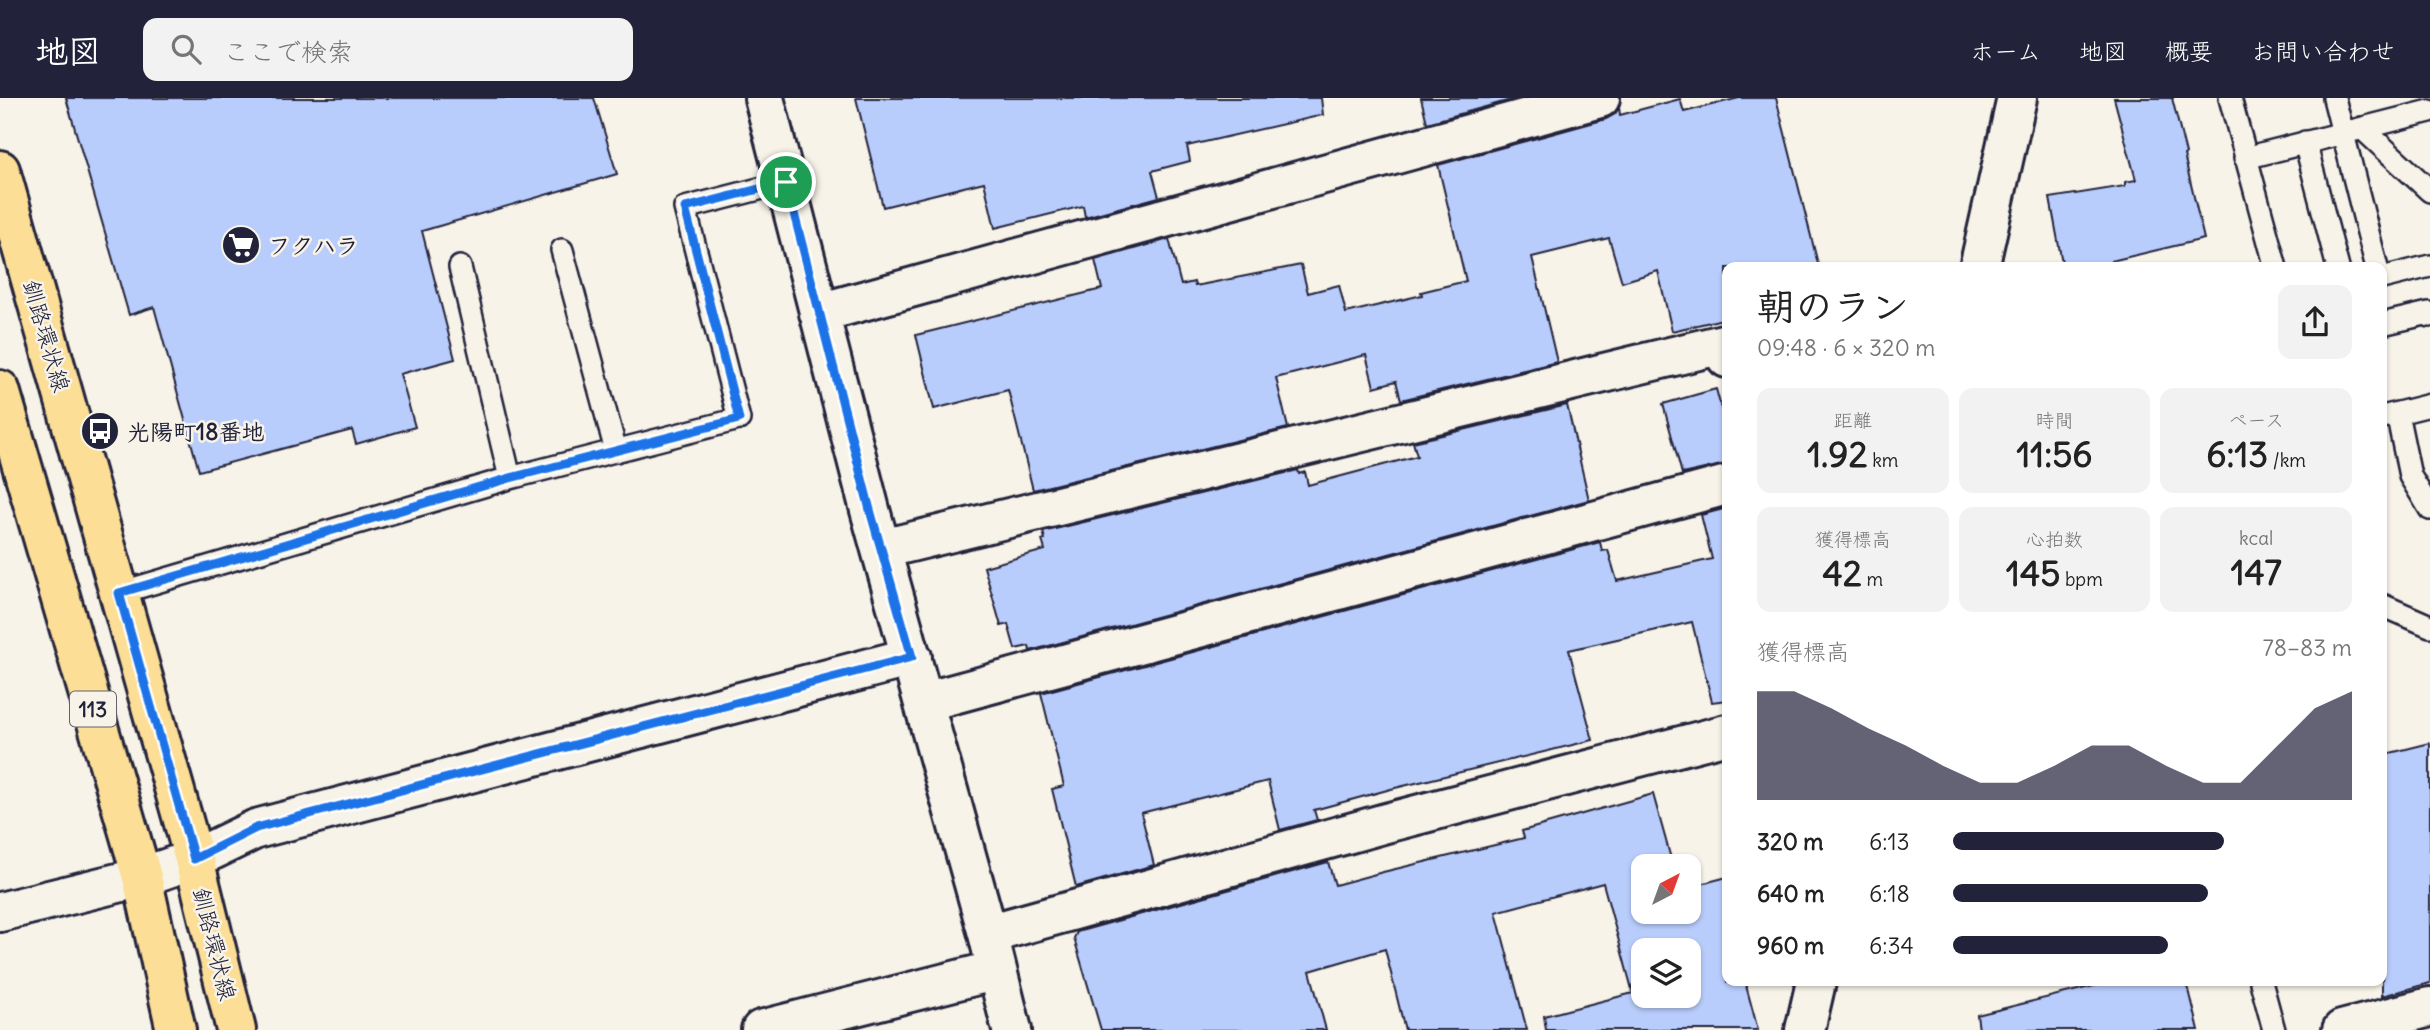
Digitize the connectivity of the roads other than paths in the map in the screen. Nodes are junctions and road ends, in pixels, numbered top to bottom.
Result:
1 (764, 98) edge
2 (1600, 98) edge
3 (2017, 98) edge
4 (2230, 98) edge
5 (2334, 98) edge
6 (2430, 111) edge
7 (2353, 130) junction
8 (2305, 142) junction
9 (2245, 158) junction
10 (0, 170) edge
11 (786, 182) junction
12 (2430, 191) edge
13 (562, 250) dead end
14 (1980, 262) edge
15 (2274, 262) edge
16 (2336, 262) edge
17 (2376, 262) edge
18 (2430, 266) edge
19 (460, 267) dead end
20 (2387, 277) edge
21 (819, 313) junction
22 (2430, 316) edge
23 (2387, 323) edge
24 (1722, 344) edge
25 (0, 390) edge
26 (2430, 405) edge
27 (2389, 415) edge
28 (616, 451) junction
29 (510, 478) junction
30 (1722, 486) edge
31 (2430, 509) edge
32 (882, 549) junction
33 (119, 593) junction
34 (2387, 607) edge
35 (2430, 625) edge
36 (912, 657) junction
37 (924, 702) junction
38 (1722, 735) edge
39 (194, 859) junction
40 (142, 877) junction
41 (0, 912) edge
42 (992, 952) junction
43 (1815, 986) edge
44 (2262, 986) edge
45 (2430, 1007) edge
46 (176, 1030) edge
47 (236, 1030) edge
48 (761, 1030) edge
49 (1012, 1030) edge
50 (1805, 1030) edge
51 (2274, 1030) edge
52 (2342, 1030) edge

1 - 11 street
2 - 21 street
3 - 14 street
4 - 9 lane
5 - 7 lane
6 - 7 lane
7 - 8 lane
7 - 12 lane
7 - 17 lane
8 - 9 lane
8 - 16 lane
9 - 15 lane
10 - 33 main road, 釧路環状線 / 113
11 - 21 street
11 - 28 lane
13 - 28 lane
18 - 20 lane
19 - 29 lane
21 - 32 street
22 - 23 lane
24 - 32 street
25 - 40 main road, 113
26 - 27 lane
27 - 31 lane
28 - 29 lane
29 - 33 lane
30 - 37 street
32 - 36 street
33 - 39 main road, 釧路環状線 / 113
34 - 35 lane
36 - 37 street
36 - 39 street
37 - 42 street
38 - 42 street
39 - 40 street
39 - 47 main road, 釧路環状線 / 113
40 - 41 street
40 - 46 main road, 113
42 - 48 street
42 - 49 street
43 - 50 street
44 - 51 lane
45 - 52 street

